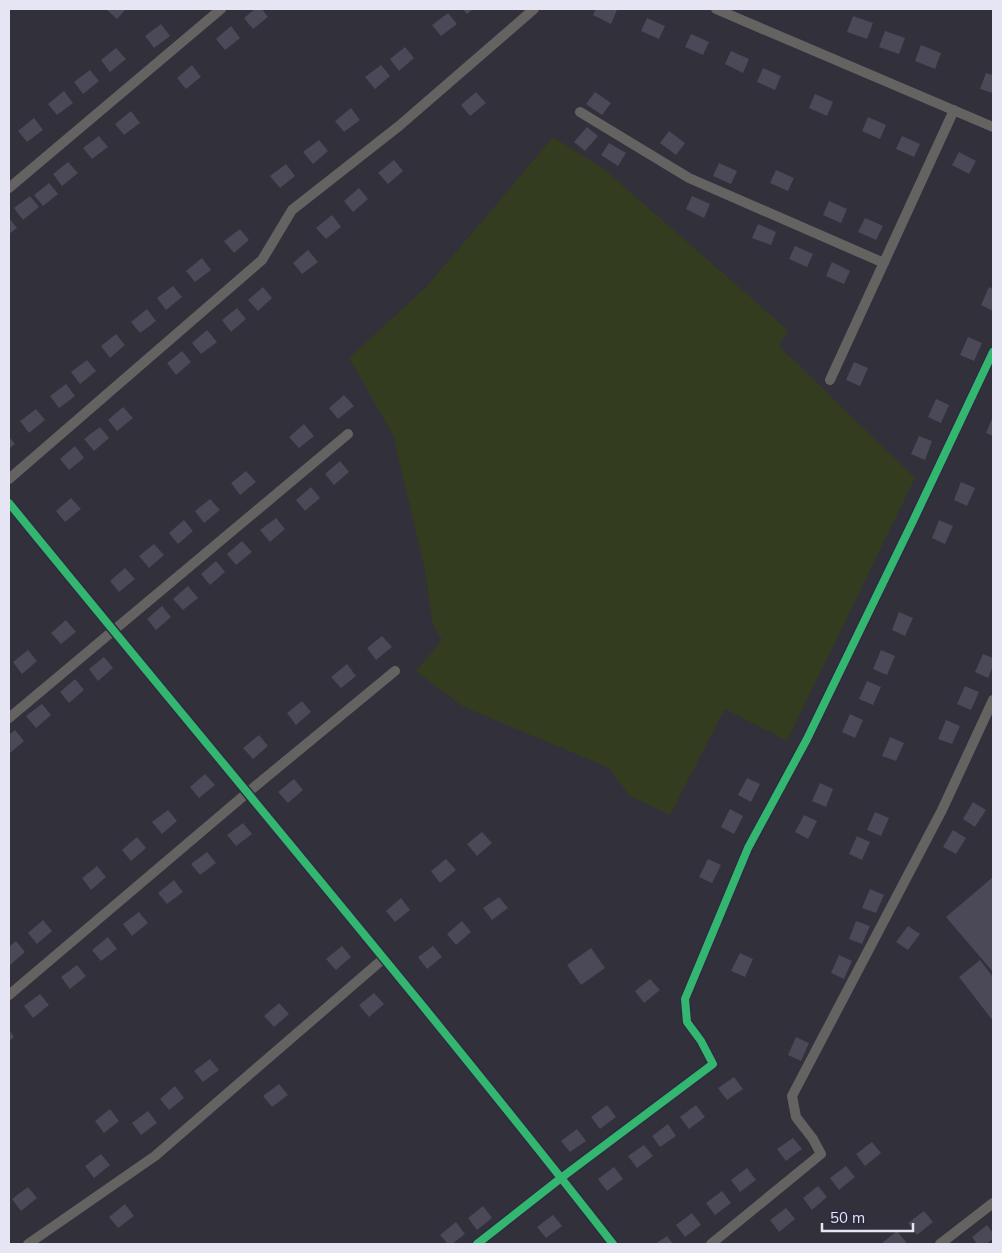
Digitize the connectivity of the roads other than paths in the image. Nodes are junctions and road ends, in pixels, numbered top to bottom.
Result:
1 (221, 9) edge
2 (534, 9) edge
3 (716, 9) edge
4 (954, 110) junction
5 (580, 112) dead end
6 (993, 127) edge
7 (9, 188) edge
8 (884, 263) junction
9 (993, 352) edge
10 (830, 380) dead end
11 (348, 434) dead end
12 (9, 479) edge
13 (9, 503) edge
14 (113, 632) junction
15 (395, 671) dead end
16 (993, 700) edge
17 (9, 718) edge
18 (246, 793) junction
19 (383, 959) junction
20 (9, 995) edge
21 (561, 1178) junction
22 (993, 1203) edge
23 (28, 1244) edge
24 (477, 1244) edge
25 (613, 1244) edge
26 (711, 1244) edge
27 (940, 1244) edge

1 - 7 street
2 - 12 street
3 - 4 street
4 - 6 street
4 - 8 street
5 - 8 street
8 - 10 street
9 - 21 street
11 - 14 street
13 - 14 street
14 - 17 street
14 - 18 street
15 - 18 street
16 - 26 street
18 - 19 street
18 - 20 street
19 - 21 street
19 - 23 street
21 - 24 street
21 - 25 street
22 - 27 street

